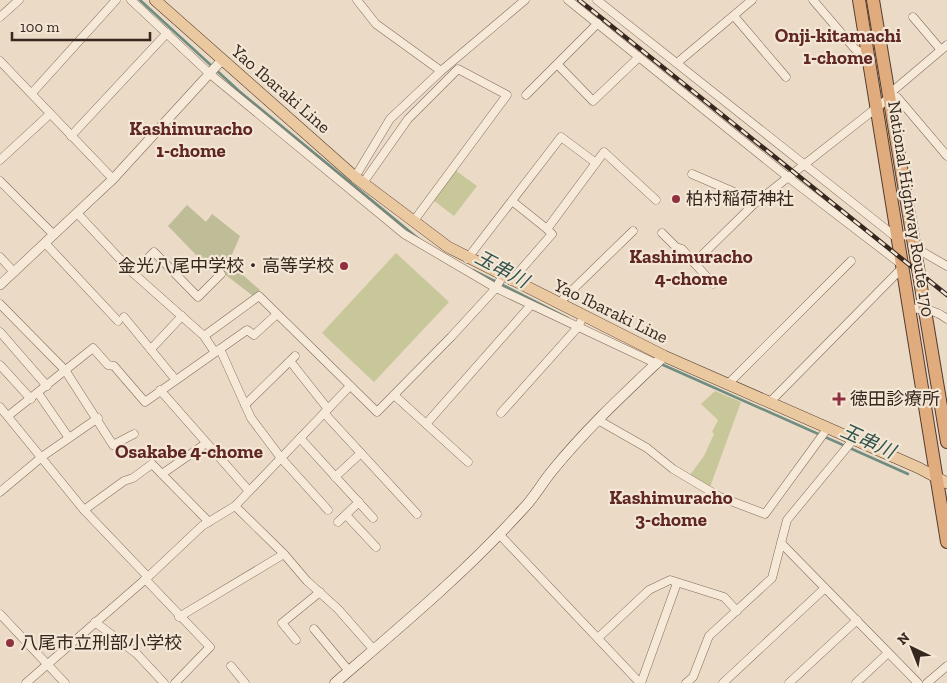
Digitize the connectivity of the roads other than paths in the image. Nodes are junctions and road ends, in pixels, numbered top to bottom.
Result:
1 (20, 0) edge
2 (116, 0) edge
3 (130, 0) edge
4 (155, 0) edge
5 (357, 0) edge
6 (525, 0) edge
7 (568, 0) edge
8 (598, 0) edge
9 (752, 0) edge
10 (812, 0) edge
11 (859, 0) edge
12 (873, 0) edge
13 (734, 16) junction
14 (0, 17) edge
15 (913, 18) dead end
16 (598, 23) junction
17 (167, 33) junction
18 (944, 48) edge
19 (869, 56) junction
20 (639, 57) junction
21 (0, 61) edge
22 (677, 63) junction
23 (558, 65) junction
24 (215, 67) junction
25 (441, 71) junction
26 (786, 77) dead end
27 (32, 94) junction
28 (526, 96) dead end
29 (888, 97) junction
30 (877, 108) junction
31 (50, 114) junction
32 (71, 136) junction
33 (947, 156) edge
34 (0, 160) edge
35 (596, 163) junction
36 (805, 165) junction
37 (692, 174) dead end
38 (788, 178) junction
39 (113, 179) junction
40 (359, 180) junction
41 (0, 181) edge
42 (656, 200) dead end
43 (512, 201) junction
44 (757, 202) junction
45 (77, 213) junction
46 (413, 222) junction
47 (547, 229) junction
48 (633, 231) dead end
49 (662, 233) dead end
50 (54, 235) junction
51 (898, 238) junction
52 (45, 243) junction
53 (914, 247) junction
54 (0, 257) edge
55 (467, 259) junction
56 (851, 261) dead end
57 (945, 261) edge
58 (694, 263) junction
59 (901, 266) junction
60 (14, 272) junction
61 (133, 273) junction
62 (221, 274) dead end
63 (501, 282) junction
64 (713, 284) dead end
65 (0, 285) edge
66 (0, 304) edge
67 (558, 304) junction
68 (531, 305) junction
69 (923, 308) junction
70 (910, 309) junction
71 (277, 314) junction
72 (182, 316) junction
73 (947, 319) edge
74 (580, 323) junction
75 (0, 332) edge
76 (204, 336) junction
77 (151, 349) junction
78 (217, 350) junction
79 (660, 360) junction
80 (0, 365) edge
81 (65, 370) junction
82 (175, 379) junction
83 (728, 384) junction
84 (47, 386) junction
85 (350, 386) junction
86 (160, 390) junction
87 (38, 393) junction
88 (394, 395) junction
89 (31, 399) junction
90 (770, 402) junction
91 (246, 405) junction
92 (0, 407) edge
93 (326, 411) junction
94 (502, 413) dead end
95 (8, 416) junction
96 (98, 418) junction
97 (598, 420) junction
98 (426, 424) junction
99 (827, 429) junction
100 (134, 434) dead end
101 (70, 438) junction
102 (300, 438) junction
103 (853, 440) junction
104 (947, 442) edge
105 (205, 444) junction
106 (360, 453) junction
107 (43, 456) junction
108 (281, 458) junction
109 (468, 462) dead end
110 (162, 474) junction
111 (336, 477) junction
112 (943, 481) edge
113 (249, 491) junction
114 (0, 492) edge
115 (359, 502) junction
116 (235, 506) junction
117 (84, 510) junction
118 (328, 510) dead end
119 (417, 514) dead end
120 (346, 515) junction
121 (373, 518) dead end
122 (209, 522) junction
123 (338, 522) dead end
124 (499, 534) junction
125 (947, 542) edge
126 (781, 543) junction
127 (376, 547) dead end
128 (284, 554) junction
129 (146, 578) junction
130 (677, 582) junction
131 (825, 588) junction
132 (320, 592) junction
133 (737, 611) junction
134 (0, 614) edge
135 (179, 617) junction
136 (857, 620) junction
137 (96, 622) junction
138 (314, 629) dead end
139 (598, 638) junction
140 (296, 640) dead end
141 (374, 650) junction
142 (888, 653) junction
143 (47, 664) junction
144 (231, 666) dead end
145 (947, 666) edge
146 (349, 671) junction
147 (696, 680) edge
148 (26, 683) edge
149 (65, 683) edge
150 (164, 683) edge
151 (175, 683) edge
152 (245, 683) edge
153 (335, 683) edge
154 (640, 683) edge
155 (686, 683) edge
156 (723, 683) edge
157 (789, 683) edge
158 (856, 683) edge
159 (918, 683) edge
160 (927, 683) edge

1 - 14 street
2 - 27 street
3 - 17 street
4 - 24 main road, Yao Ibaraki Line
5 - 25 street
6 - 25 street
7 - 16 street
8 - 22 street
9 - 13 street
10 - 19 street
11 - 19 highway, National Highway Route 170
12 - 29 highway, National Highway Route 170
13 - 22 street
13 - 26 street
15 - 18 street
16 - 20 street
16 - 23 street
17 - 24 street
17 - 32 street
18 - 29 street
19 - 30 highway, National Highway Route 170
20 - 23 street
20 - 38 street
21 - 27 street
22 - 36 street
23 - 28 street
24 - 39 street
24 - 40 main road, Yao Ibaraki Line
24 - 63 street
25 - 40 street
27 - 31 street
29 - 30 street
29 - 33 street
29 - 53 highway, National Highway Route 170
30 - 36 street
30 - 51 highway, National Highway Route 170
31 - 32 street
31 - 34 street
32 - 39 street
35 - 42 street
35 - 43 street
35 - 47 street
36 - 38 street
36 - 51 street
37 - 44 street
38 - 44 street
38 - 59 street
39 - 45 street
40 - 46 main road, Yao Ibaraki Line
40 - 46 street
41 - 50 street
43 - 47 street
43 - 55 street
44 - 58 street
45 - 50 street
45 - 61 street
46 - 55 main road, Yao Ibaraki Line
47 - 63 street
48 - 67 street
49 - 58 street
50 - 52 street
51 - 59 highway, National Highway Route 170
52 - 60 street
52 - 77 street
53 - 57 street
53 - 69 highway, National Highway Route 170
54 - 60 street
55 - 63 main road, Yao Ibaraki Line
56 - 83 street
58 - 64 street
59 - 70 highway, National Highway Route 170
59 - 90 street
60 - 65 street
61 - 62 street
61 - 72 street
63 - 67 main road, Yao Ibaraki Line
63 - 68 street
63 - 88 street
66 - 81 street
67 - 74 main road, Yao Ibaraki Line
68 - 74 street
68 - 98 street
69 - 70 street
69 - 73 street
69 - 104 highway, National Highway Route 170
70 - 112 highway, National Highway Route 170
71 - 76 street
71 - 78 street
71 - 85 street
72 - 76 street
72 - 77 street
74 - 79 main road, Yao Ibaraki Line
74 - 94 street
75 - 84 street
76 - 78 street
77 - 82 street
78 - 82 street
78 - 91 street
79 - 83 main road, Yao Ibaraki Line
79 - 97 main road
80 - 89 street
81 - 84 street
81 - 86 street
81 - 96 street
82 - 86 street
83 - 90 main road, Yao Ibaraki Line
84 - 87 street
85 - 88 street
85 - 93 street
86 - 105 street
87 - 89 street
87 - 101 street
88 - 98 street
89 - 95 street
90 - 99 main road, Yao Ibaraki Line
91 - 93 street
91 - 108 street
92 - 95 street
93 - 102 street
93 - 106 street
95 - 107 street
96 - 100 street
96 - 101 street
97 - 99 street
97 - 124 main road
98 - 109 street
99 - 103 main road, Yao Ibaraki Line
101 - 107 street
102 - 108 street
102 - 111 street
103 - 112 main road, Yao Ibaraki Line
103 - 126 street
105 - 110 street
105 - 113 street
106 - 111 street
106 - 119 street
107 - 114 street
107 - 117 street
108 - 113 street
108 - 118 street
110 - 117 street
110 - 122 street
111 - 115 street
112 - 125 highway, National Highway Route 170
113 - 116 street
115 - 120 street
115 - 121 street
116 - 122 street
116 - 128 street
117 - 129 street
120 - 123 street
120 - 127 street
122 - 129 street
124 - 139 street
124 - 141 main road
126 - 131 street
126 - 133 street
128 - 132 street
128 - 135 street
129 - 135 street
129 - 137 street
130 - 133 street
130 - 139 street
130 - 154 street
131 - 136 street
131 - 156 street
132 - 140 street
132 - 141 street
133 - 147 street
134 - 143 street
135 - 151 street
136 - 142 street
136 - 157 street
137 - 143 street
137 - 150 street
138 - 146 street
139 - 154 street
141 - 146 main road
142 - 158 street
142 - 159 street
143 - 148 street
143 - 149 street
144 - 152 street
145 - 160 street
146 - 153 main road
147 - 155 street

